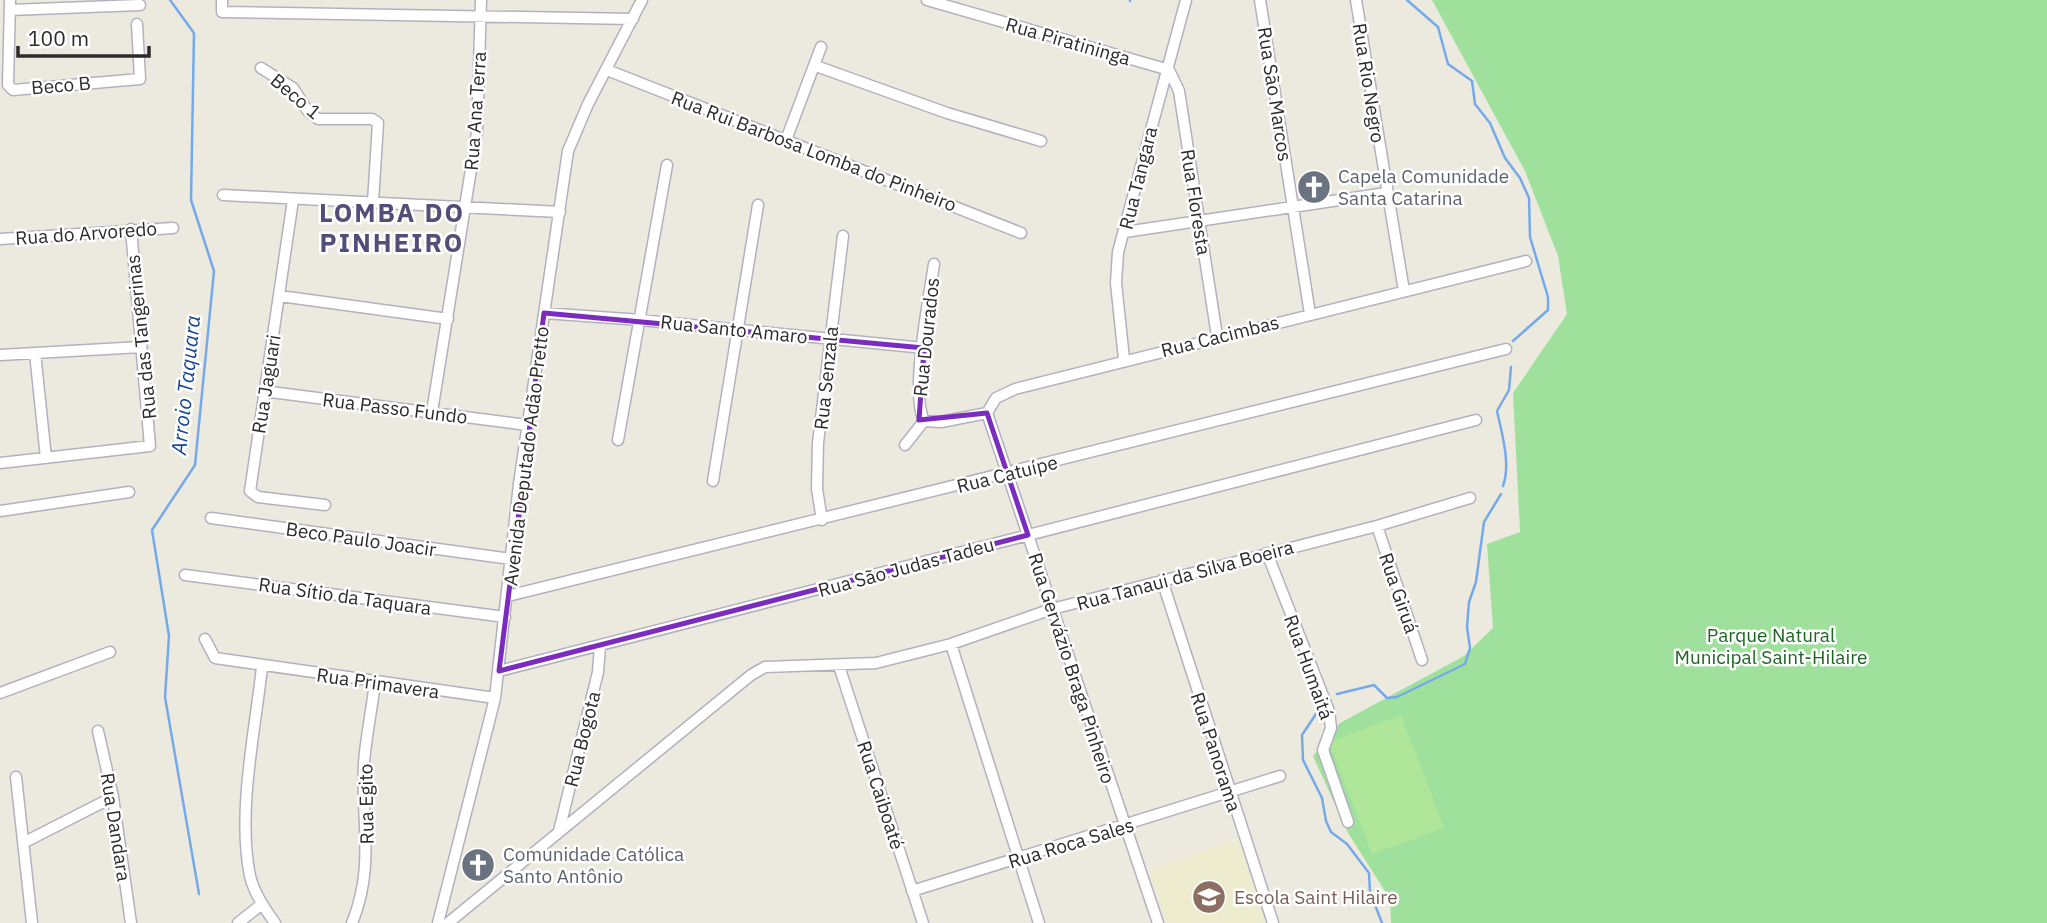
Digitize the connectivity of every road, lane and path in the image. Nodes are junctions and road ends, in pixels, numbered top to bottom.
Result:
1 (481, 0) edge
2 (642, 0) edge
3 (927, 0) edge
4 (1186, 0) edge
5 (1260, 0) edge
6 (1356, 0) edge
7 (10, 5) edge
8 (140, 5) dead end
9 (222, 6) edge
10 (481, 18) junction
11 (633, 19) junction
12 (137, 24) dead end
13 (821, 47) dead end
14 (816, 66) junction
15 (261, 68) dead end
16 (1169, 69) junction
17 (607, 70) junction
18 (786, 140) junction
19 (1041, 141) dead end
20 (667, 165) dead end
21 (1386, 193) junction
22 (223, 195) dead end
23 (293, 200) junction
24 (373, 202) junction
25 (758, 205) dead end
26 (1293, 206) junction
27 (466, 208) junction
28 (560, 212) junction
29 (1199, 220) junction
30 (173, 228) dead end
31 (131, 229) junction
32 (1125, 232) junction
33 (1021, 233) dead end
34 (843, 236) dead end
35 (0, 239) edge
36 (1526, 261) dead end
37 (934, 264) dead end
38 (1404, 291) junction
39 (280, 296) junction
40 (544, 313) junction
41 (1310, 314) junction
42 (448, 319) junction
43 (641, 320) junction
44 (737, 331) junction
45 (1217, 336) junction
46 (830, 340) junction
47 (141, 347) junction
48 (924, 348) junction
49 (1506, 349) dead end
50 (35, 353) junction
51 (0, 355) edge
52 (1124, 359) junction
53 (263, 391) junction
54 (432, 412) junction
55 (987, 413) junction
56 (1476, 419) dead end
57 (924, 421) junction
58 (527, 425) junction
59 (618, 440) dead end
60 (905, 445) dead end
61 (46, 458) junction
62 (0, 463) edge
63 (1008, 474) junction
64 (713, 481) dead end
65 (129, 492) dead end
66 (1469, 498) dead end
67 (325, 505) dead end
68 (0, 512) edge
69 (211, 518) dead end
70 (822, 520) junction
71 (1377, 526) junction
72 (1028, 535) junction
73 (1267, 553) junction
74 (511, 559) junction
75 (185, 575) dead end
76 (1162, 580) junction
77 (508, 596) junction
78 (1052, 610) junction
79 (505, 617) junction
80 (205, 639) dead end
81 (951, 644) junction
82 (600, 646) junction
83 (110, 652) dead end
84 (1422, 660) dead end
85 (839, 666) junction
86 (262, 667) junction
87 (499, 671) junction
88 (375, 682) junction
89 (0, 693) edge
90 (495, 698) junction
91 (98, 732) dead end
92 (1280, 776) dead end
93 (16, 777) dead end
94 (1229, 794) junction
95 (113, 797) junction
96 (1349, 822) dead end
97 (1125, 826) junction
98 (559, 831) junction
99 (23, 843) junction
100 (1019, 859) junction
101 (912, 891) junction
102 (262, 904) junction
103 (33, 923) edge
104 (131, 923) edge
105 (238, 923) edge
106 (275, 923) edge
107 (352, 923) edge
108 (439, 923) edge
109 (448, 923) edge
110 (923, 923) edge
111 (1039, 923) edge
112 (1158, 923) edge
113 (1273, 923) edge

1 - 10 street, Rua Ana Terra
2 - 11 street, Avenida Deputado Adão Pretto
3 - 16 street, Rua Piratininga
4 - 16 street, Rua Tangara
5 - 26 street, Rua São Marcos
6 - 21 street, Rua Rio Negro
7 - 8 street
7 - 12 street, Beco B
9 - 10 street
10 - 11 street
10 - 27 street, Rua Ana Terra
11 - 17 street, Avenida Deputado Adão Pretto
13 - 14 street
14 - 18 street
14 - 19 street
15 - 24 street, Beco 1
16 - 29 street, Rua Floresta
16 - 32 street, Rua Tangara
17 - 18 street, Rua Rui Barbosa Lomba do Pinheiro
17 - 28 street, Avenida Deputado Adão Pretto
18 - 33 street, Rua Rui Barbosa Lomba do Pinheiro
20 - 43 street
21 - 26 street
21 - 38 street, Rua Rio Negro
22 - 23 street
23 - 24 street
23 - 39 street, Rua Jaguari
24 - 27 street
25 - 44 street
26 - 29 street
26 - 41 street, Rua São Marcos
27 - 28 street
27 - 42 street, Rua Ana Terra
28 - 40 street, Avenida Deputado Adão Pretto
29 - 32 street
29 - 45 street, Rua Floresta
30 - 31 street, Rua do Arvoredo
31 - 35 street, Rua do Arvoredo
31 - 47 street, Rua das Tangerinas
32 - 52 street, Rua Tangara
34 - 46 street, Rua Senzala
36 - 38 street, Rua Cacimbas
37 - 48 street, Rua Dourados
38 - 41 street, Rua Cacimbas
39 - 42 street
39 - 53 street, Rua Jaguari
40 - 43 street, Rua Santo Amaro
40 - 58 street, Avenida Deputado Adão Pretto
41 - 45 street, Rua Cacimbas
42 - 54 street, Rua Ana Terra
43 - 44 street, Rua Santo Amaro
43 - 59 street
44 - 46 street, Rua Santo Amaro
44 - 64 street
45 - 52 street, Rua Cacimbas
46 - 48 street, Rua Santo Amaro
46 - 70 street, Rua Senzala
47 - 50 street
47 - 61 street, Rua das Tangerinas
48 - 57 street, Rua Dourados
49 - 63 street, Rua Catuípe
50 - 51 street
50 - 61 street
52 - 55 street, Rua Cacimbas
53 - 54 street, Rua Passo Fundo
53 - 67 street, Rua Jaguari
54 - 58 street, Rua Passo Fundo
55 - 57 street
55 - 63 street, Rua Gervázio Braga Pinheiro
56 - 72 street, Rua São Judas Tadeu
57 - 60 street, Rua Dourados
58 - 74 street, Avenida Deputado Adão Pretto
61 - 62 street
63 - 70 street, Rua Catuípe
63 - 72 street, Rua Gervázio Braga Pinheiro
65 - 68 street
66 - 71 street, Rua Tanaui da Silva Boeira
69 - 74 street, Beco Paulo Joacir
70 - 77 street, Rua Catuípe
71 - 73 street, Rua Tanaui da Silva Boeira
71 - 84 street, Rua Giruá
72 - 78 street, Rua Gervázio Braga Pinheiro
72 - 82 street, Rua São Judas Tadeu
73 - 76 street, Rua Tanaui da Silva Boeira
73 - 96 street, Rua Humaitá
74 - 77 street, Avenida Deputado Adão Pretto
75 - 79 street, Rua Sítio da Taquara
76 - 78 street, Rua Tanaui da Silva Boeira
76 - 94 street, Rua Panorama
77 - 79 street, Avenida Deputado Adão Pretto
78 - 81 street, Rua Tanaui da Silva Boeira
78 - 97 street, Rua Gervázio Braga Pinheiro
79 - 87 street, Avenida Deputado Adão Pretto
80 - 86 street, Rua Primavera
81 - 85 street, Rua Tanaui da Silva Boeira
81 - 100 street
82 - 87 street, Rua São Judas Tadeu
82 - 98 street, Rua Bogota
83 - 89 street
85 - 98 street, Rua Tanaui da Silva Boeira
85 - 101 street, Rua Caiboaté
86 - 88 street, Rua Primavera
86 - 102 street
87 - 90 street, Avenida Deputado Adão Pretto
88 - 90 street, Rua Primavera
88 - 107 street, Rua Egito
90 - 108 street, Avenida Deputado Adão Pretto
91 - 95 street, Rua Dandara
92 - 94 street, Rua Roca Sales
93 - 99 street
94 - 97 street, Rua Roca Sales
94 - 113 street, Rua Panorama
95 - 99 street
95 - 104 street, Rua Dandara
97 - 100 street, Rua Roca Sales
97 - 112 street, Rua Gervázio Braga Pinheiro
98 - 109 street, Rua Tanaui da Silva Boeira
99 - 103 street
100 - 101 street, Rua Roca Sales
100 - 111 street
101 - 110 street, Rua Caiboaté
102 - 105 street
102 - 106 street

